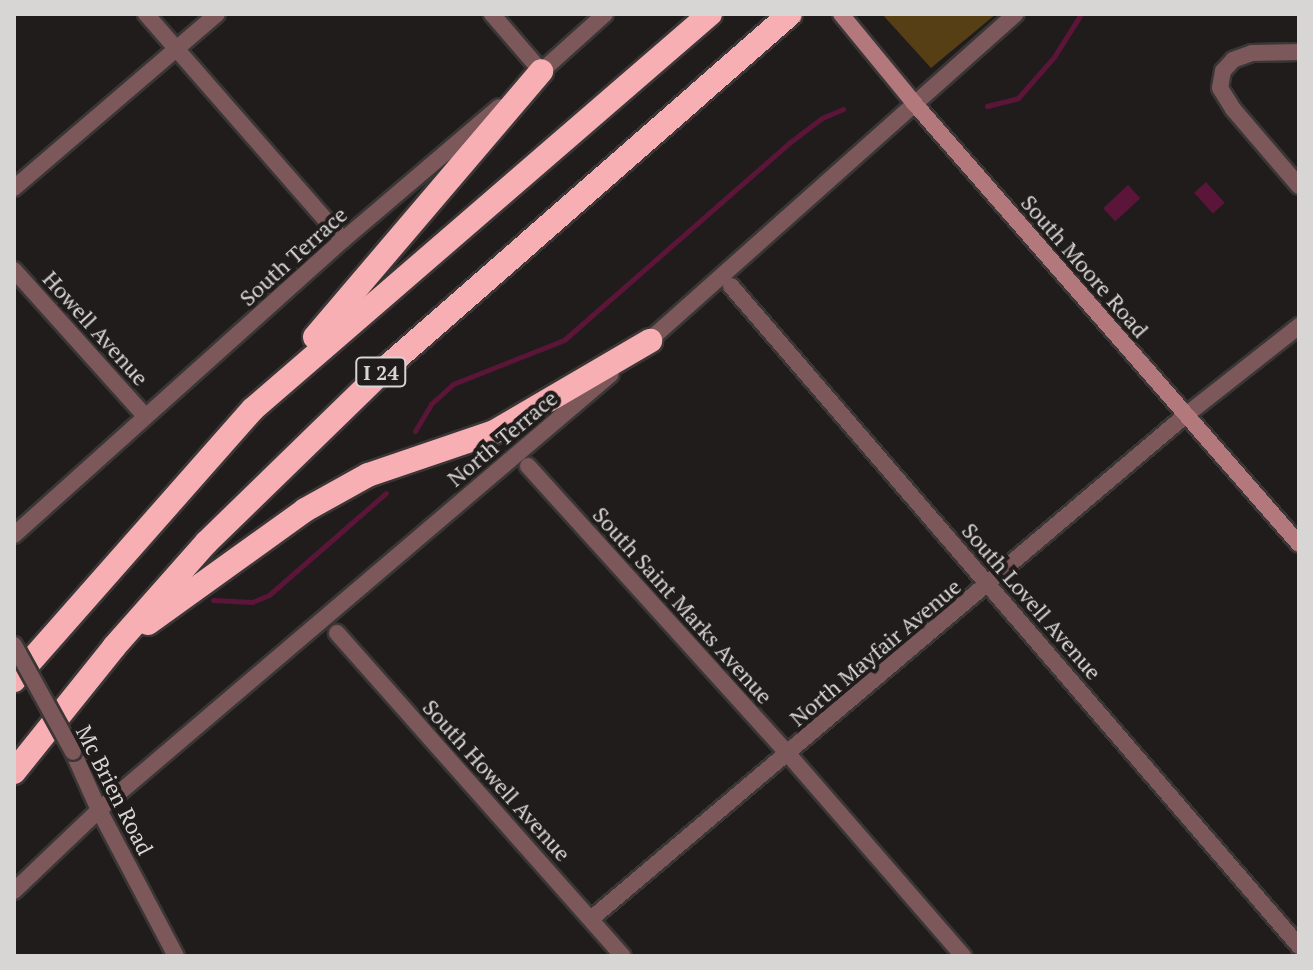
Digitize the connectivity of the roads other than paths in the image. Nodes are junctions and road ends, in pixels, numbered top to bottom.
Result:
1 (146, 14) edge
2 (217, 14) edge
3 (492, 14) edge
4 (605, 14) edge
5 (710, 14) edge
6 (790, 14) edge
7 (841, 14) edge
8 (1016, 14) edge
9 (177, 49) junction
10 (1299, 52) edge
11 (541, 71) junction
12 (914, 103) junction
13 (1299, 186) edge
14 (14, 188) edge
15 (343, 240) junction
16 (14, 270) edge
17 (731, 286) dead end
18 (1299, 326) edge
19 (650, 341) junction
20 (253, 409) junction
21 (1186, 415) junction
22 (145, 416) junction
23 (528, 466) dead end
24 (14, 535) edge
25 (1299, 544) edge
26 (989, 584) junction
27 (337, 633) dead end
28 (14, 645) edge
29 (114, 647) junction
30 (14, 680) edge
31 (789, 755) junction
32 (14, 772) edge
33 (99, 810) junction
34 (14, 891) edge
35 (591, 919) junction
36 (1299, 946) edge
37 (176, 956) edge
38 (623, 956) edge
39 (963, 956) edge

1 - 9 street
2 - 9 street
3 - 11 street
4 - 11 street, South Terrace
5 - 20 highway, I 24
6 - 29 highway, I 24
7 - 12 main road, South Moore Road
8 - 12 street, North Terrace
9 - 14 street
9 - 15 street
10 - 13 street
11 - 15 street, South Terrace
11 - 20 highway
12 - 19 street, North Terrace
12 - 21 main road, South Moore Road
15 - 22 street, South Terrace
16 - 22 street, Howell Avenue
17 - 26 street, South Lovell Avenue
18 - 21 street, North Mayfair Avenue
19 - 29 highway
19 - 33 street, North Terrace
20 - 30 highway, I 24
21 - 25 main road, South Moore Road
21 - 26 street, North Mayfair Avenue
22 - 24 street, South Terrace
23 - 31 street, South Saint Marks Avenue
26 - 31 street, North Mayfair Avenue
26 - 36 street, South Lovell Avenue
27 - 35 street, South Howell Avenue
28 - 33 street, Mc Brien Road, bridge
29 - 32 highway, I 24
31 - 35 street, North Mayfair Avenue
31 - 39 street, South Saint Marks Avenue
33 - 34 street, North Terrace
33 - 37 street, Mc Brien Road
35 - 38 street, South Howell Avenue

